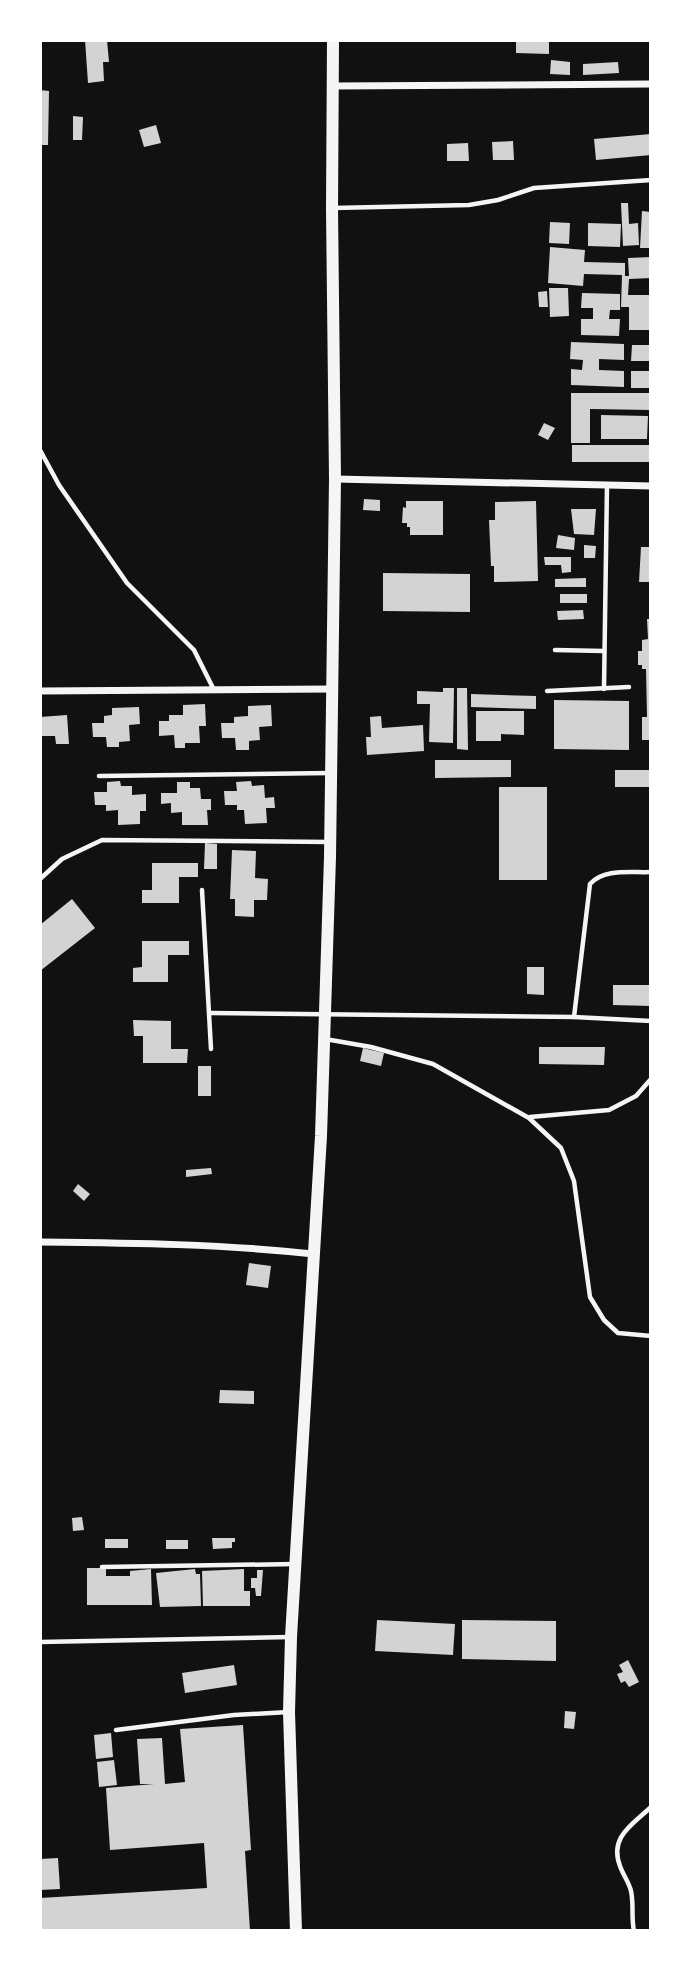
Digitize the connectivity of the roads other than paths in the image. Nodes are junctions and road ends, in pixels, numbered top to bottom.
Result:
1 (333, 40) edge
2 (651, 84) edge
3 (333, 86) junction
4 (651, 180) edge
5 (332, 208) junction
6 (40, 450) edge
7 (335, 479) junction
8 (607, 485) junction
9 (651, 486) edge
10 (555, 650) dead end
11 (604, 651) junction
12 (629, 687) dead end
13 (332, 689) junction
14 (604, 689) junction
15 (214, 690) junction
16 (40, 691) edge
17 (547, 691) dead end
18 (332, 773) junction
19 (99, 776) dead end
20 (331, 842) junction
21 (651, 872) edge
22 (40, 878) edge
23 (202, 890) dead end
24 (210, 1013) junction
25 (326, 1013) junction
26 (574, 1017) junction
27 (651, 1021) edge
28 (324, 1039) junction
29 (211, 1049) dead end
30 (651, 1079) edge
31 (529, 1118) junction
32 (40, 1242) edge
33 (314, 1254) junction
34 (651, 1336) edge
35 (296, 1564) junction
36 (102, 1567) dead end
37 (291, 1637) junction
38 (40, 1642) edge
39 (289, 1712) junction
40 (116, 1730) dead end
41 (651, 1807) edge
42 (296, 1931) edge
43 (634, 1931) edge

1 - 3 main road
2 - 3 street
3 - 5 main road
4 - 5 lane
5 - 7 main road
6 - 15 lane
7 - 8 street
7 - 13 main road
8 - 9 street
8 - 11 lane
10 - 11 lane
11 - 14 lane
12 - 14 lane
13 - 15 street
13 - 18 main road
14 - 17 lane
15 - 16 street
18 - 19 lane
18 - 20 main road
20 - 22 lane
20 - 25 main road
21 - 26 lane
23 - 24 lane
24 - 25 lane
24 - 29 lane
25 - 26 lane
25 - 28 main road
26 - 27 lane
28 - 31 lane
28 - 33 main road
30 - 31 lane
31 - 34 lane
32 - 33 street
33 - 35 main road
35 - 36 lane
35 - 37 main road
37 - 38 lane
37 - 39 main road
39 - 40 lane
39 - 42 main road
41 - 43 lane

